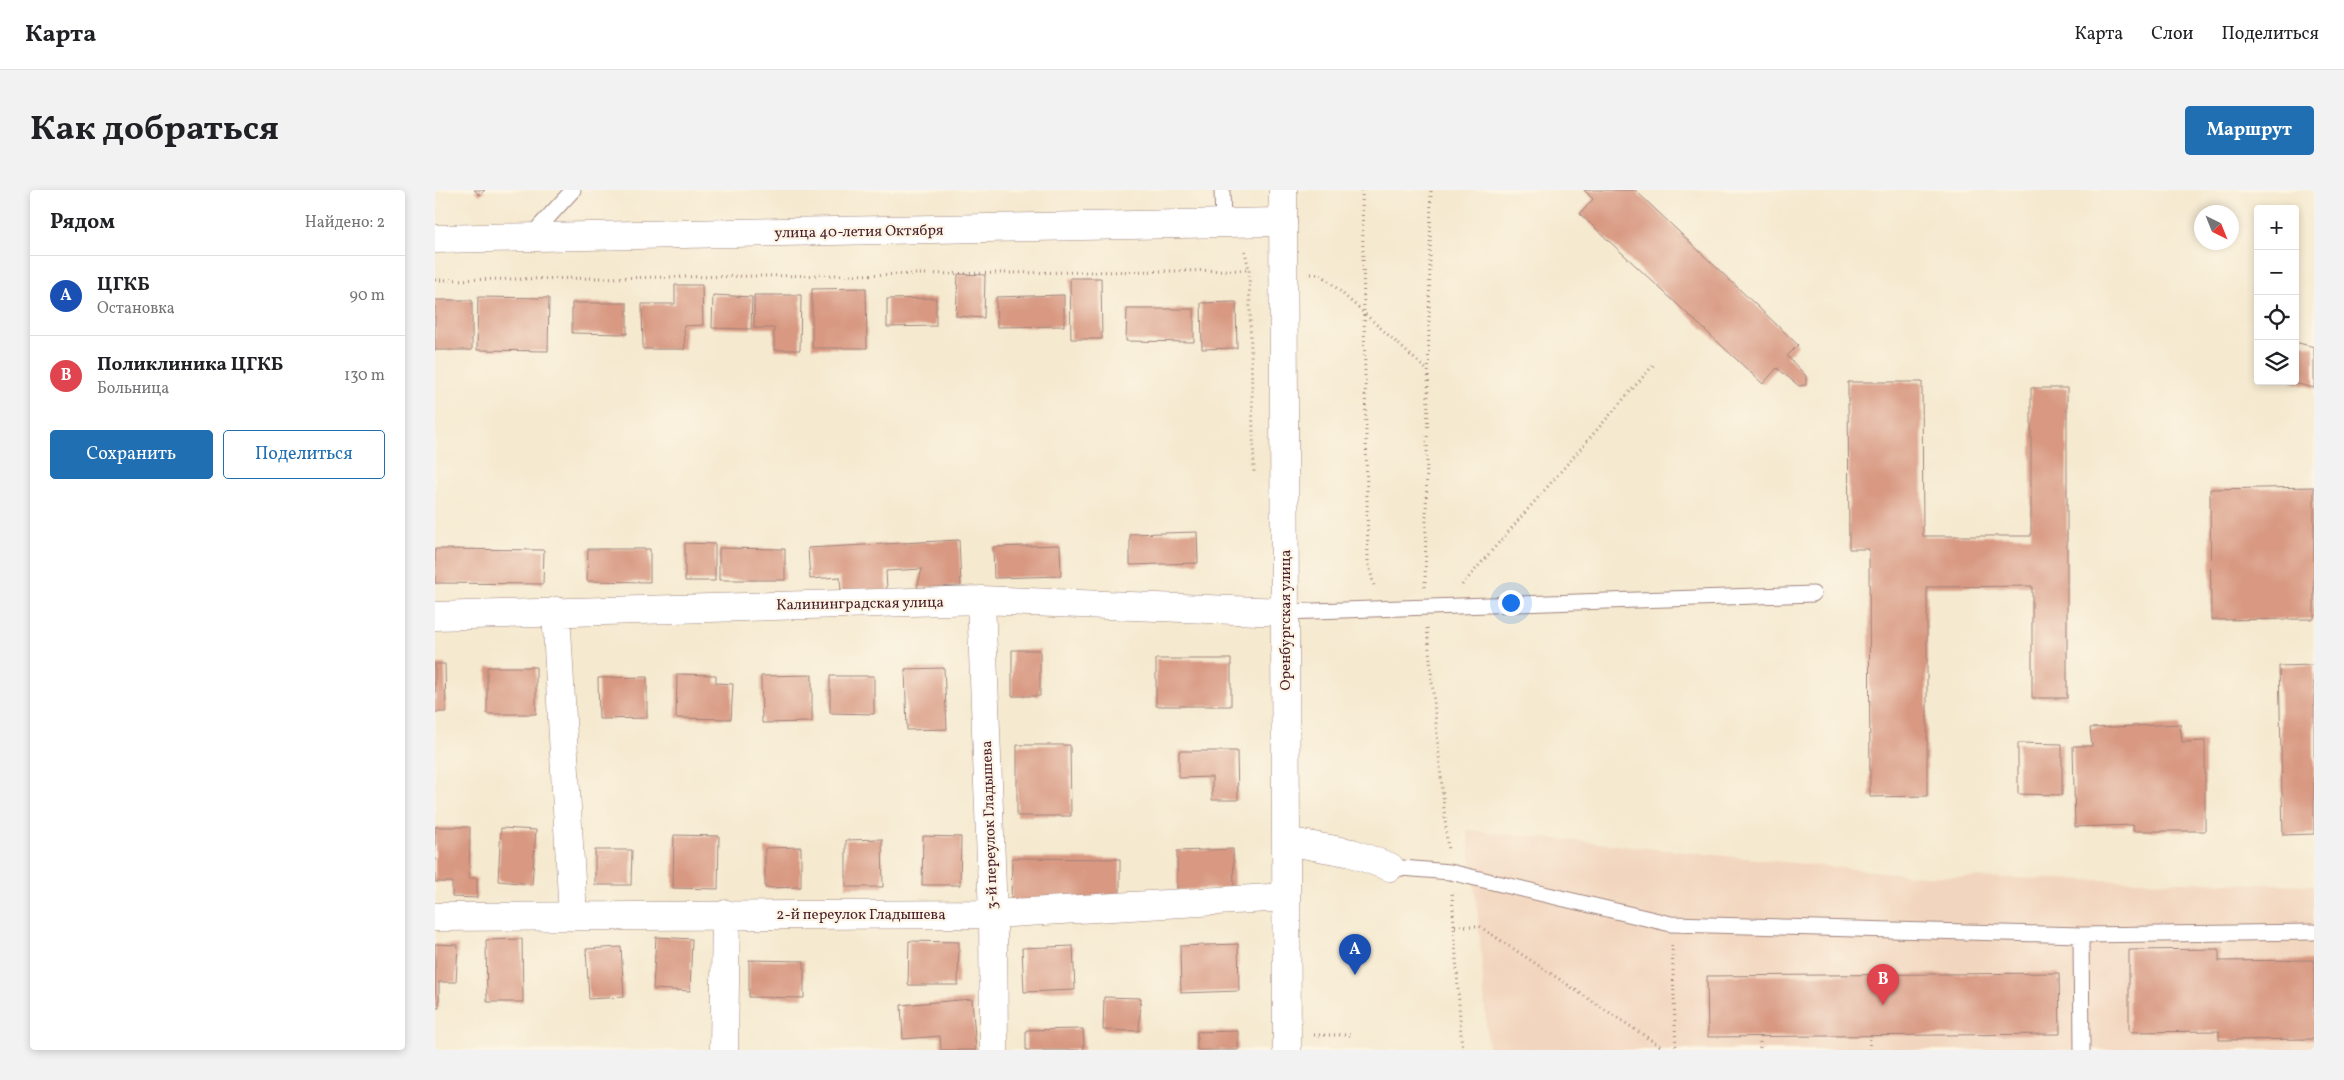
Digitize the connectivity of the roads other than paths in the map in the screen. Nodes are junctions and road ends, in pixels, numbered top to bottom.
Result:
1 (573, 190) edge
2 (1222, 190) edge
3 (1283, 190) edge
4 (1283, 222) junction
5 (1223, 223) junction
6 (530, 237) junction
7 (435, 239) edge
8 (1813, 594) dead end
9 (981, 600) junction
10 (556, 611) junction
11 (1285, 612) junction
12 (435, 616) edge
13 (1286, 841) junction
14 (1390, 867) joint
15 (1286, 897) junction
16 (726, 914) junction
17 (993, 914) junction
18 (573, 916) junction
19 (435, 917) edge
20 (2314, 932) edge
21 (2081, 934) junction
22 (724, 1050) edge
23 (994, 1050) edge
24 (1287, 1050) edge
25 (2082, 1050) edge

1 - 6 lane
2 - 5 lane
3 - 4 street, Оренбургская улица
4 - 5 street, улица 40-летия Октября
4 - 11 street, Оренбургская улица
5 - 6 street, улица 40-летия Октября
6 - 7 street, улица 40-летия Октября
8 - 11 lane
9 - 10 street, Калининградская улица
9 - 11 street, Калининградская улица
9 - 17 street, 3-й переулок Гладышева
10 - 12 street, Калининградская улица
10 - 18 street
11 - 13 street, Оренбургская улица
13 - 14 street
13 - 15 street, Оренбургская улица
14 - 21 lane
15 - 17 street, 2-й переулок Гладышева
15 - 24 street, Оренбургская улица
16 - 17 street, 2-й переулок Гладышева
16 - 18 street, 2-й переулок Гладышева
16 - 22 street
17 - 23 street, 3-й переулок Гладышева
18 - 19 street, 2-й переулок Гладышева
20 - 21 lane
21 - 25 lane

